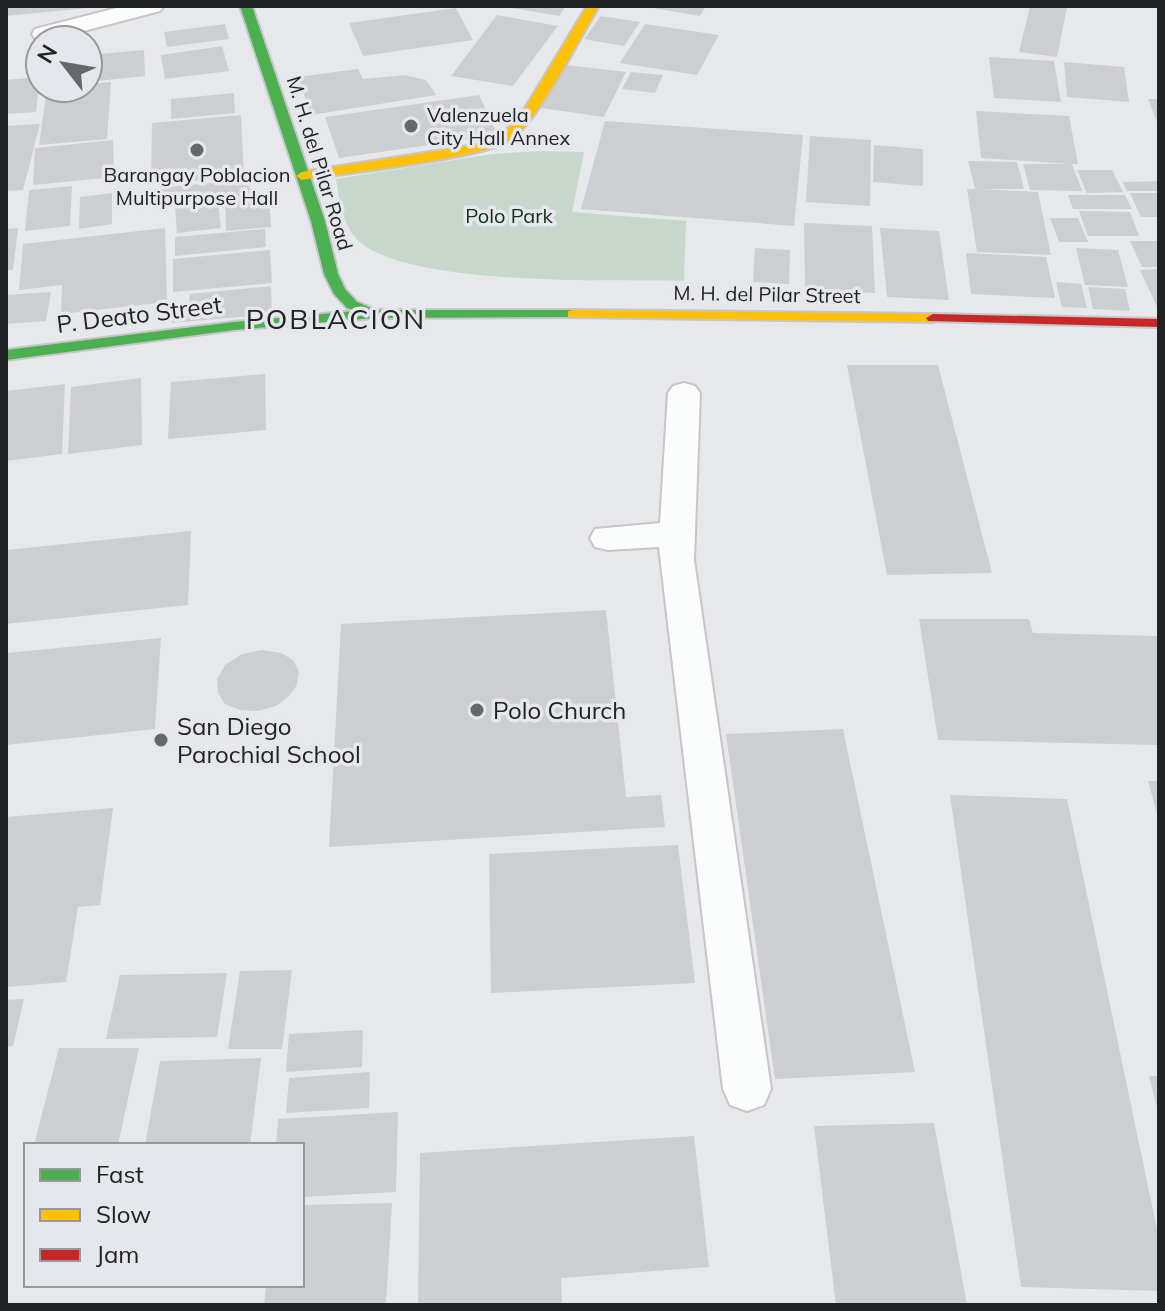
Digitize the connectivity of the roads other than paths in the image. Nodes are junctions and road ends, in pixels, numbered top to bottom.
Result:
1 (152, 6) edge
2 (246, 6) edge
3 (593, 6) edge
4 (83, 24) edge
5 (302, 176) junction
6 (374, 314) junction
7 (1159, 323) edge
8 (6, 355) edge
9 (684, 393) dead end
10 (679, 534) junction
11 (608, 538) dead end
12 (747, 1089) dead end

1 - 4 lane
2 - 5 main road, M. H. del Pilar Road
3 - 5 main road
5 - 6 main road, M. H. del Pilar Road
6 - 7 main road, M. H. del Pilar Street
6 - 8 main road, P. Deato Street
9 - 10 lane
10 - 11 lane
10 - 12 lane

